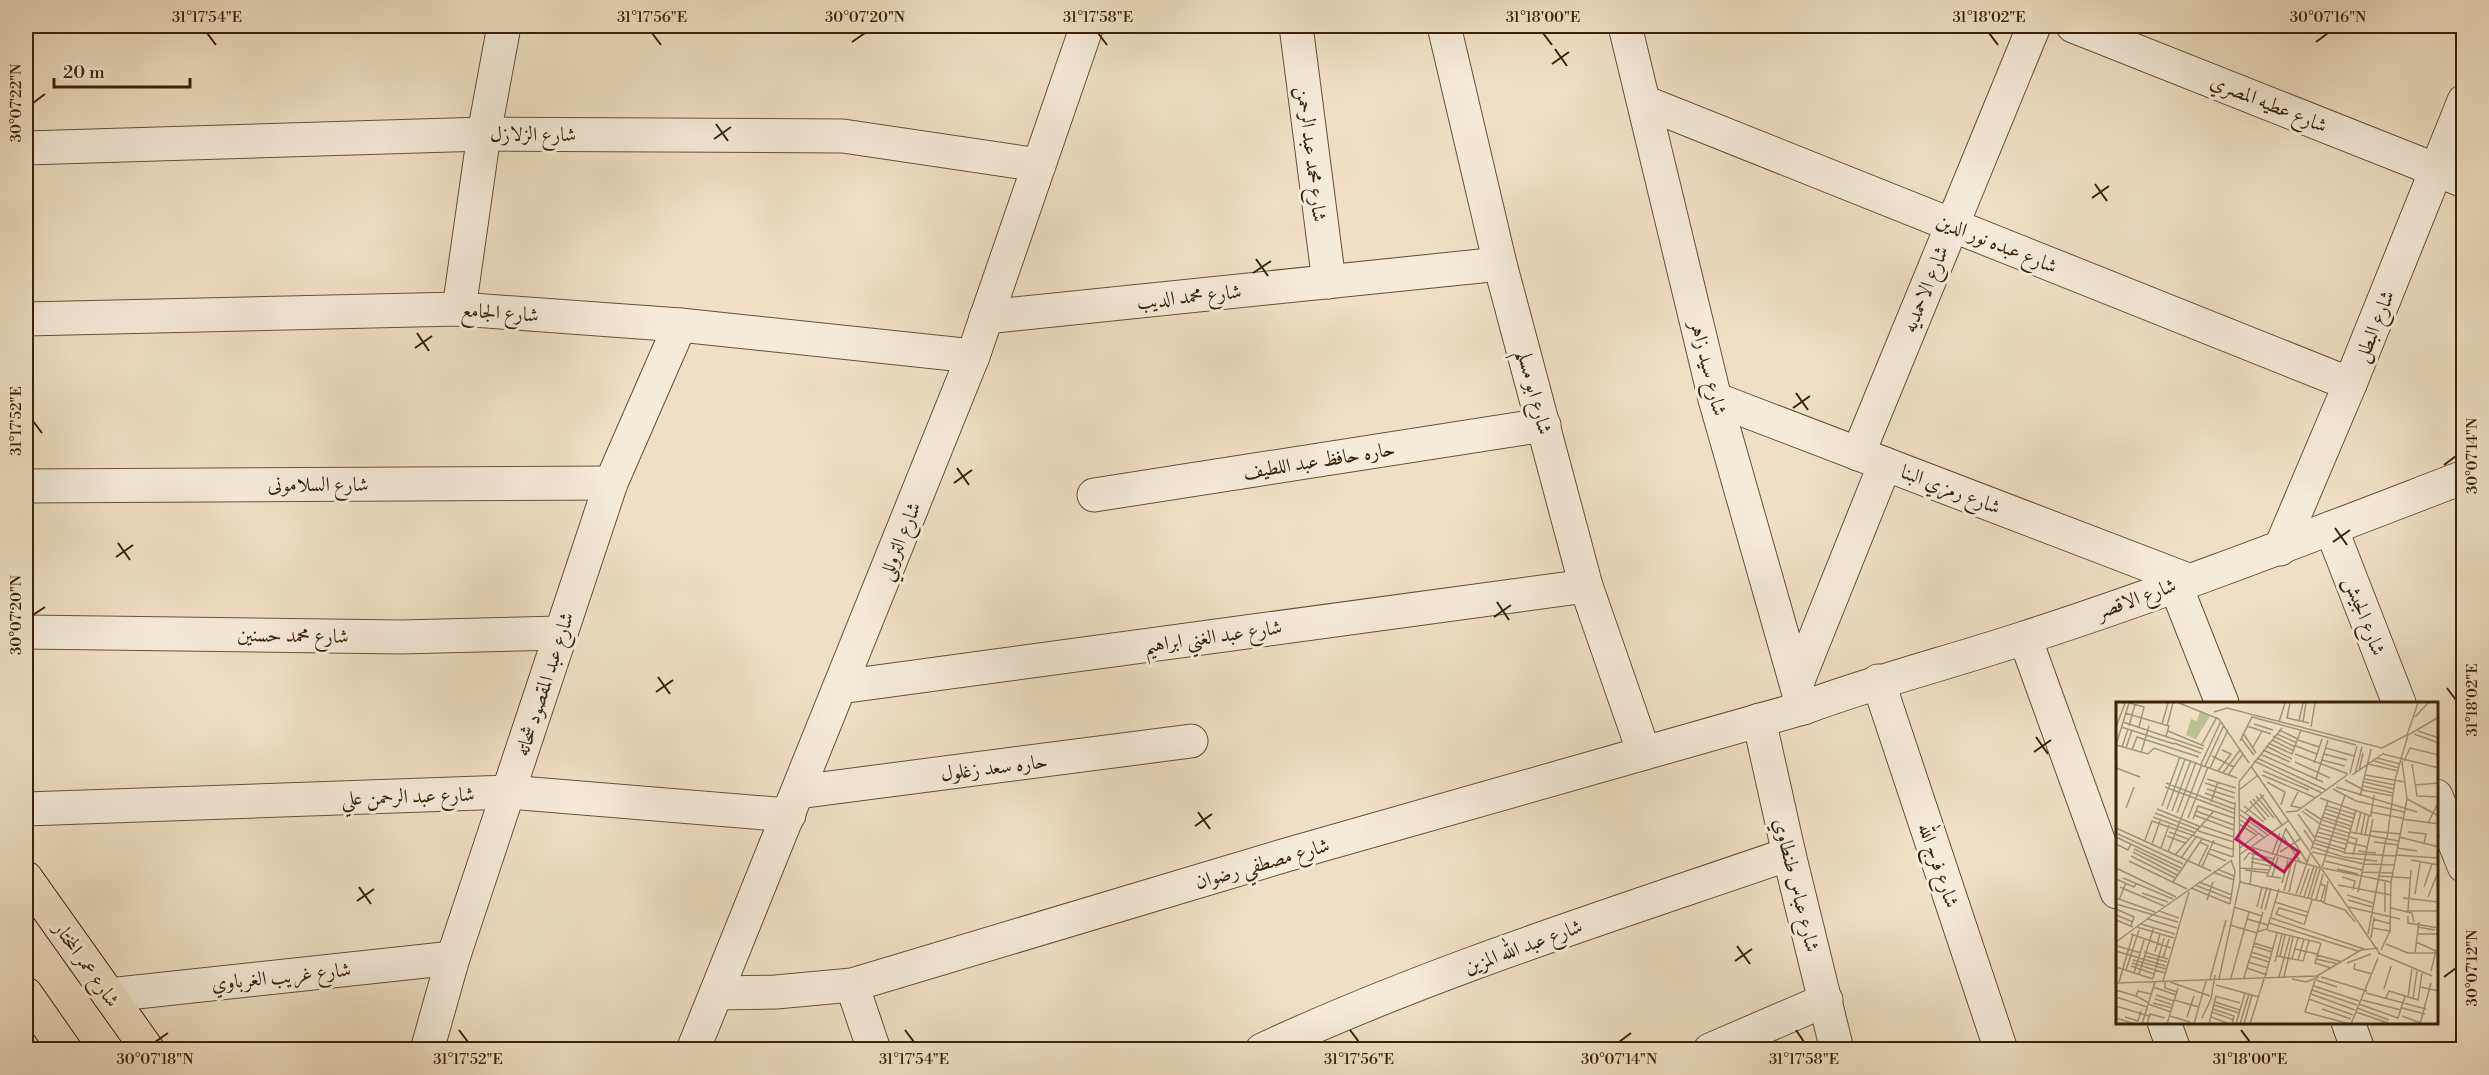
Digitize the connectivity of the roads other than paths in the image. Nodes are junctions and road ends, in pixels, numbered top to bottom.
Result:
1 (504, 26) edge
2 (1087, 26) edge
3 (1296, 26) edge
4 (1444, 26) edge
5 (1625, 26) edge
6 (2034, 26) edge
7 (2073, 26) edge
8 (2463, 101) edge
9 (1644, 102) junction
10 (484, 134) junction
11 (26, 148) edge
12 (1039, 165) junction
13 (2450, 175) edge
14 (1952, 225) junction
15 (1500, 264) junction
16 (1329, 282) junction
17 (459, 309) junction
18 (986, 317) junction
19 (26, 319) edge
20 (680, 325) junction
21 (973, 356) junction
22 (2350, 384) junction
23 (1715, 399) junction
24 (1544, 425) junction
25 (1872, 459) junction
26 (2463, 477) edge
27 (611, 483) junction
28 (26, 486) edge
29 (1094, 495) dead end
30 (2331, 528) junction
31 (2280, 549) junction
32 (2181, 582) junction
33 (1587, 586) junction
34 (26, 632) edge
35 (561, 633) junction
36 (2025, 638) junction
37 (1878, 681) junction
38 (840, 687) junction
39 (1800, 695) junction
40 (2222, 702) edge
41 (2399, 702) edge
42 (1759, 720) junction
43 (1191, 741) dead end
44 (1644, 753) junction
45 (507, 792) junction
46 (2438, 801) edge
47 (793, 804) junction
48 (26, 809) edge
49 (1789, 854) junction
50 (2463, 866) edge
51 (26, 878) edge
52 (2116, 889) edge
53 (453, 958) junction
54 (852, 985) junction
55 (717, 993) junction
56 (26, 994) edge
57 (109, 995) junction
58 (1826, 1000) junction
59 (2164, 1024) edge
60 (2348, 1024) edge
61 (65, 1050) edge
62 (148, 1050) edge
63 (427, 1050) edge
64 (693, 1050) edge
65 (874, 1050) edge
66 (1262, 1050) edge
67 (1710, 1050) edge
68 (1838, 1050) edge
69 (2001, 1050) edge
70 (2174, 1050) edge
71 (2358, 1050) edge

1 - 10 street
2 - 12 street, شارع التروللي
3 - 16 street, شارع محمد عبد الرحمن
4 - 15 street, شارع ابو مسلم
5 - 9 street, شارع سيد زاهر
6 - 14 street, شارع الاحمديه
7 - 13 street, شارع عطيه المصري
8 - 13 street, شارع البطل
9 - 14 street, شارع عبده نور الدين
9 - 23 street, شارع سيد زاهر
10 - 11 street, شارع الزلازل
10 - 12 street, شارع الزلازل
10 - 17 street
12 - 18 street, شارع التروللي
13 - 22 street, شارع البطل
14 - 22 street, شارع عبده نور الدين
14 - 25 street, شارع الاحمديه
15 - 16 street, شارع محمد الديب
15 - 24 street, شارع ابو مسلم
16 - 18 street, شارع محمد الديب
17 - 19 street, شارع الجامع
17 - 20 street, شارع الجامع
18 - 21 street, شارع التروللي
20 - 21 street, شارع الجامع
20 - 27 street, شارع عبد المقصود شحاته
21 - 38 street, شارع التروللي
22 - 31 street, شارع البطل
23 - 25 street, شارع رمزي البنا
23 - 39 street, شارع سيد زاهر
24 - 29 street, حاره حافظ عبد اللطيف
24 - 33 street, شارع ابو مسلم
25 - 32 street, شارع رمزي البنا
25 - 39 street, شارع الاحمديه
26 - 30 street, شارع الاقصر
27 - 28 street, شارع السلامونى
27 - 35 street, شارع عبد المقصود شحاته
30 - 31 street, شارع الاقصر
30 - 41 street, شارع الجيش
31 - 32 street, شارع الاقصر
32 - 36 street, شارع الاقصر
32 - 40 street
33 - 38 street, شارع عبد الغني ابراهيم
33 - 44 street, شارع ابو مسلم
34 - 35 street, شارع محمد حسنين
35 - 45 street, شارع عبد المقصود شحاته
36 - 37 street, شارع الاقصر
36 - 52 street
37 - 39 street, شارع الاقصر
37 - 69 street, شارع فرج الله
38 - 47 street, شارع التروللي
39 - 42 street, شارع مصطفي رضوان
42 - 44 street, شارع مصطفي رضوان
42 - 49 street, شارع عباس طنطاوي
43 - 47 street, حاره سعد زغلول
44 - 54 street, شارع مصطفي رضوان
45 - 47 street, شارع عبد الرحمن علي
45 - 48 street, شارع عبد الرحمن علي
45 - 53 street, شارع عبد المقصود شحاته
46 - 50 street
47 - 55 street, شارع التروللي
49 - 58 street, شارع عباس طنطاوي
49 - 66 street, شارع عبد الله المزين
51 - 57 main road, شارع عمر المختار
53 - 57 street, شارع غريب الغرباوي
53 - 63 street, شارع عبد المقصود شحاته
54 - 55 street, شارع مصطفي رضوان
54 - 65 street
55 - 64 street, شارع التروللي
56 - 61 main road
57 - 62 main road, شارع عمر المختار
58 - 67 street
58 - 68 street, شارع عباس طنطاوي
59 - 70 street
60 - 71 street

